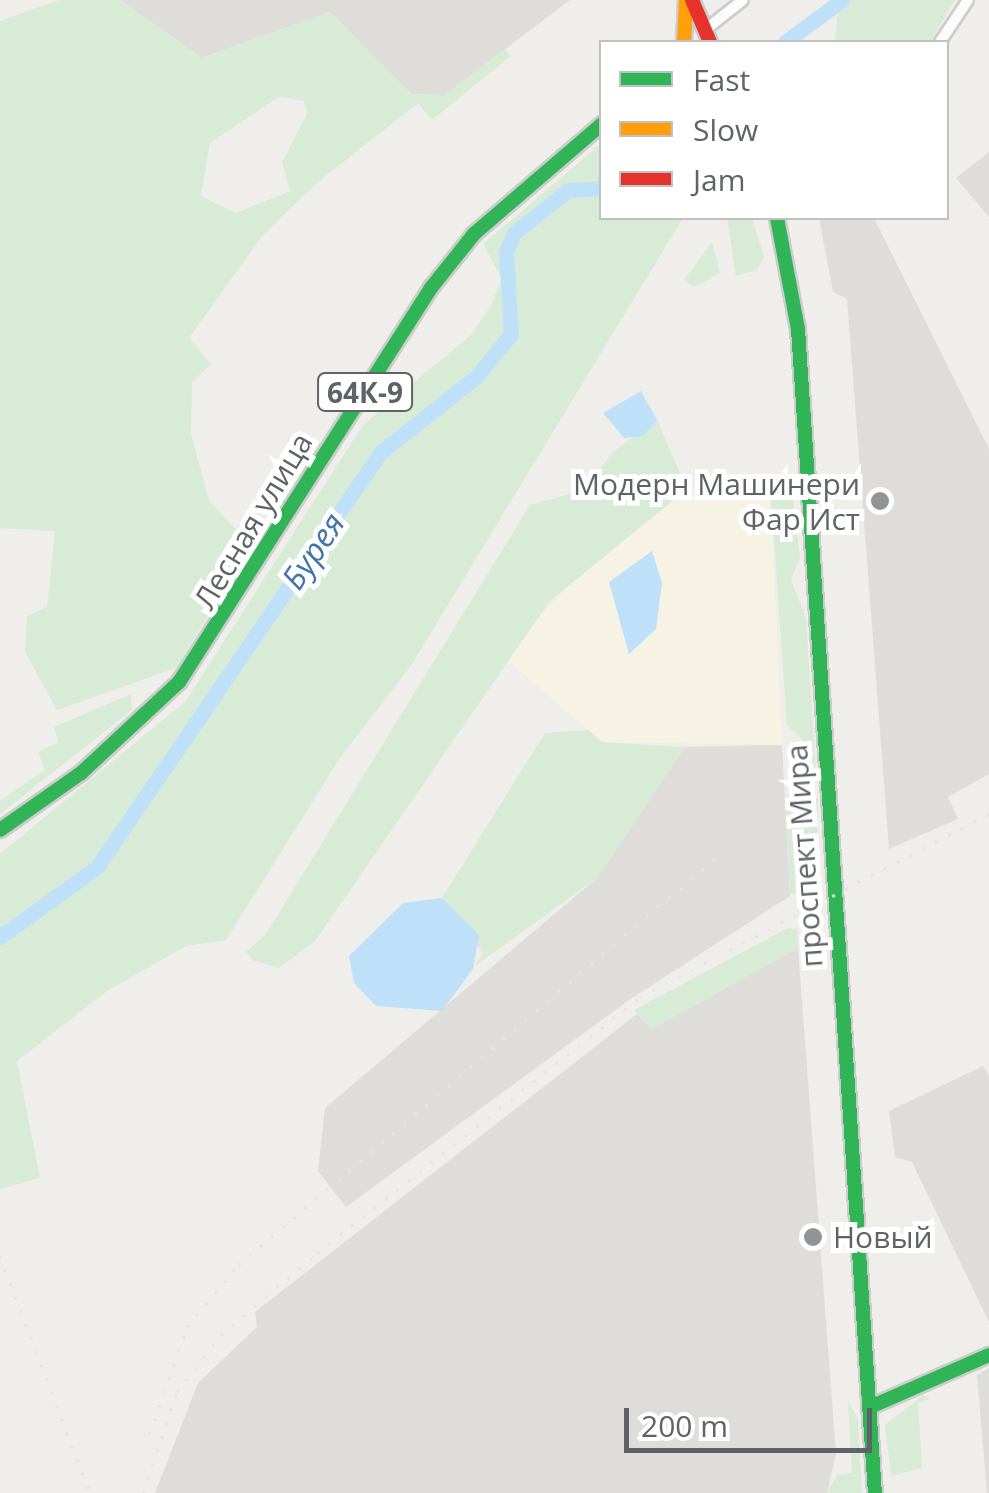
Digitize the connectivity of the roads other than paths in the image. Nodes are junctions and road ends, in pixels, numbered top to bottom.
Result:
1 (689, 0) edge
2 (743, 0) edge
3 (968, 0) edge
4 (708, 36) edge
5 (684, 40) edge
6 (941, 40) edge
7 (599, 127) edge
8 (777, 220) edge
9 (0, 830) edge
10 (989, 1355) edge
11 (870, 1407) junction
12 (875, 1493) edge

1 - 4 main road
1 - 5 main road
2 - 4 street
3 - 6 street
7 - 9 main road, Лесная улица / 64К-9
8 - 11 main road, проспект Мира
10 - 11 main road
11 - 12 main road, проспект Мира

